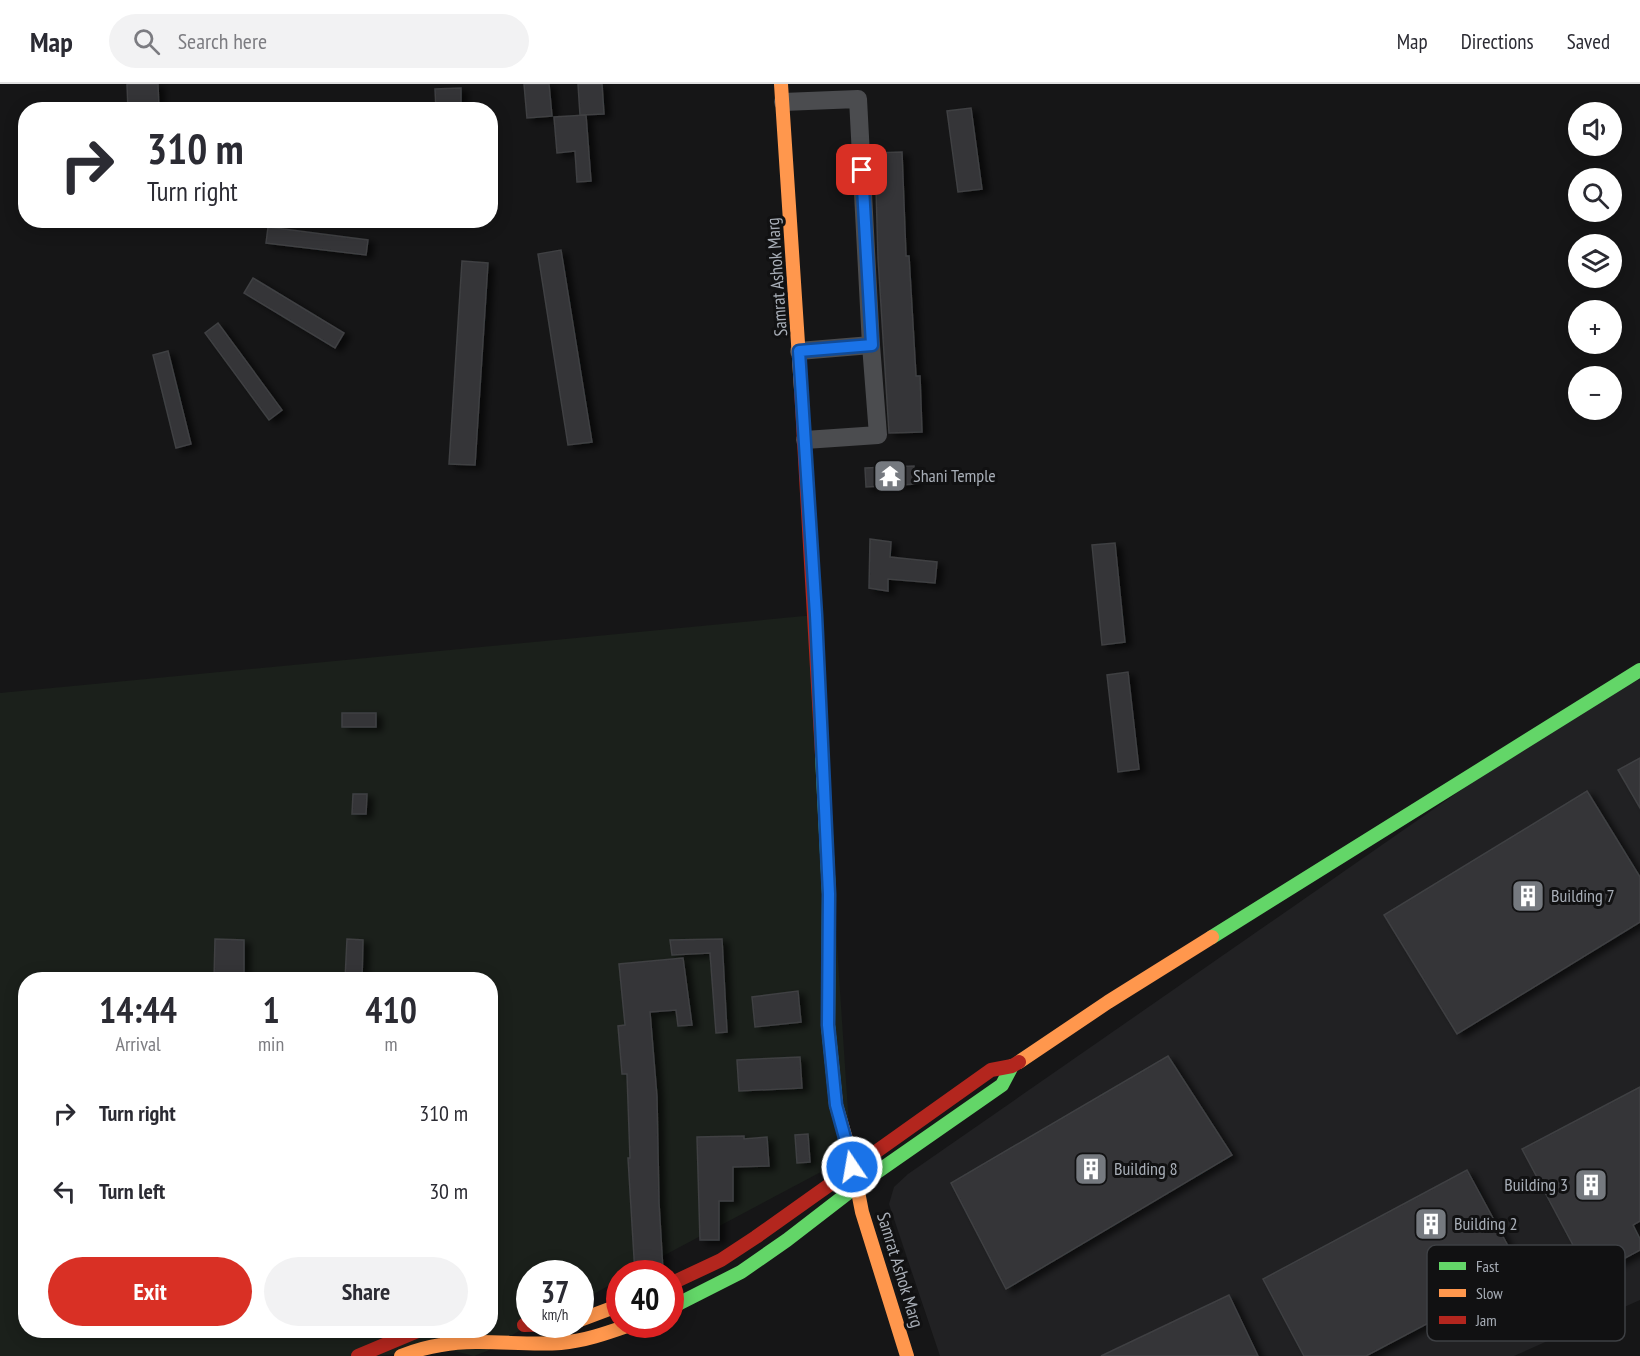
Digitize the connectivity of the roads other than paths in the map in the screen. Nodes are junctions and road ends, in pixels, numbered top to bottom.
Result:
1 (782, 93) edge
2 (872, 345) junction
3 (799, 351) junction
4 (805, 440) junction
5 (1640, 670) edge
6 (1012, 1066) junction
7 (852, 1167) junction
8 (857, 1186) junction
9 (684, 1277) edge
10 (684, 1301) edge
11 (513, 1325) dead end
12 (516, 1325) edge
13 (606, 1333) edge
14 (401, 1338) edge
15 (527, 1343) junction
16 (358, 1356) edge
17 (401, 1356) edge
18 (498, 1356) edge
19 (908, 1356) edge

1 - 2 street
1 - 3 street, Samrat Ashok Marg
2 - 3 street
2 - 4 street
3 - 4 street, Samrat Ashok Marg
4 - 7 street, Samrat Ashok Marg
5 - 6 street
6 - 7 street
6 - 8 street
7 - 8 street, Samrat Ashok Marg
7 - 9 street
8 - 10 street
8 - 19 street, Samrat Ashok Marg
11 - 12 street
13 - 15 street
14 - 16 street
15 - 17 street
15 - 18 street

